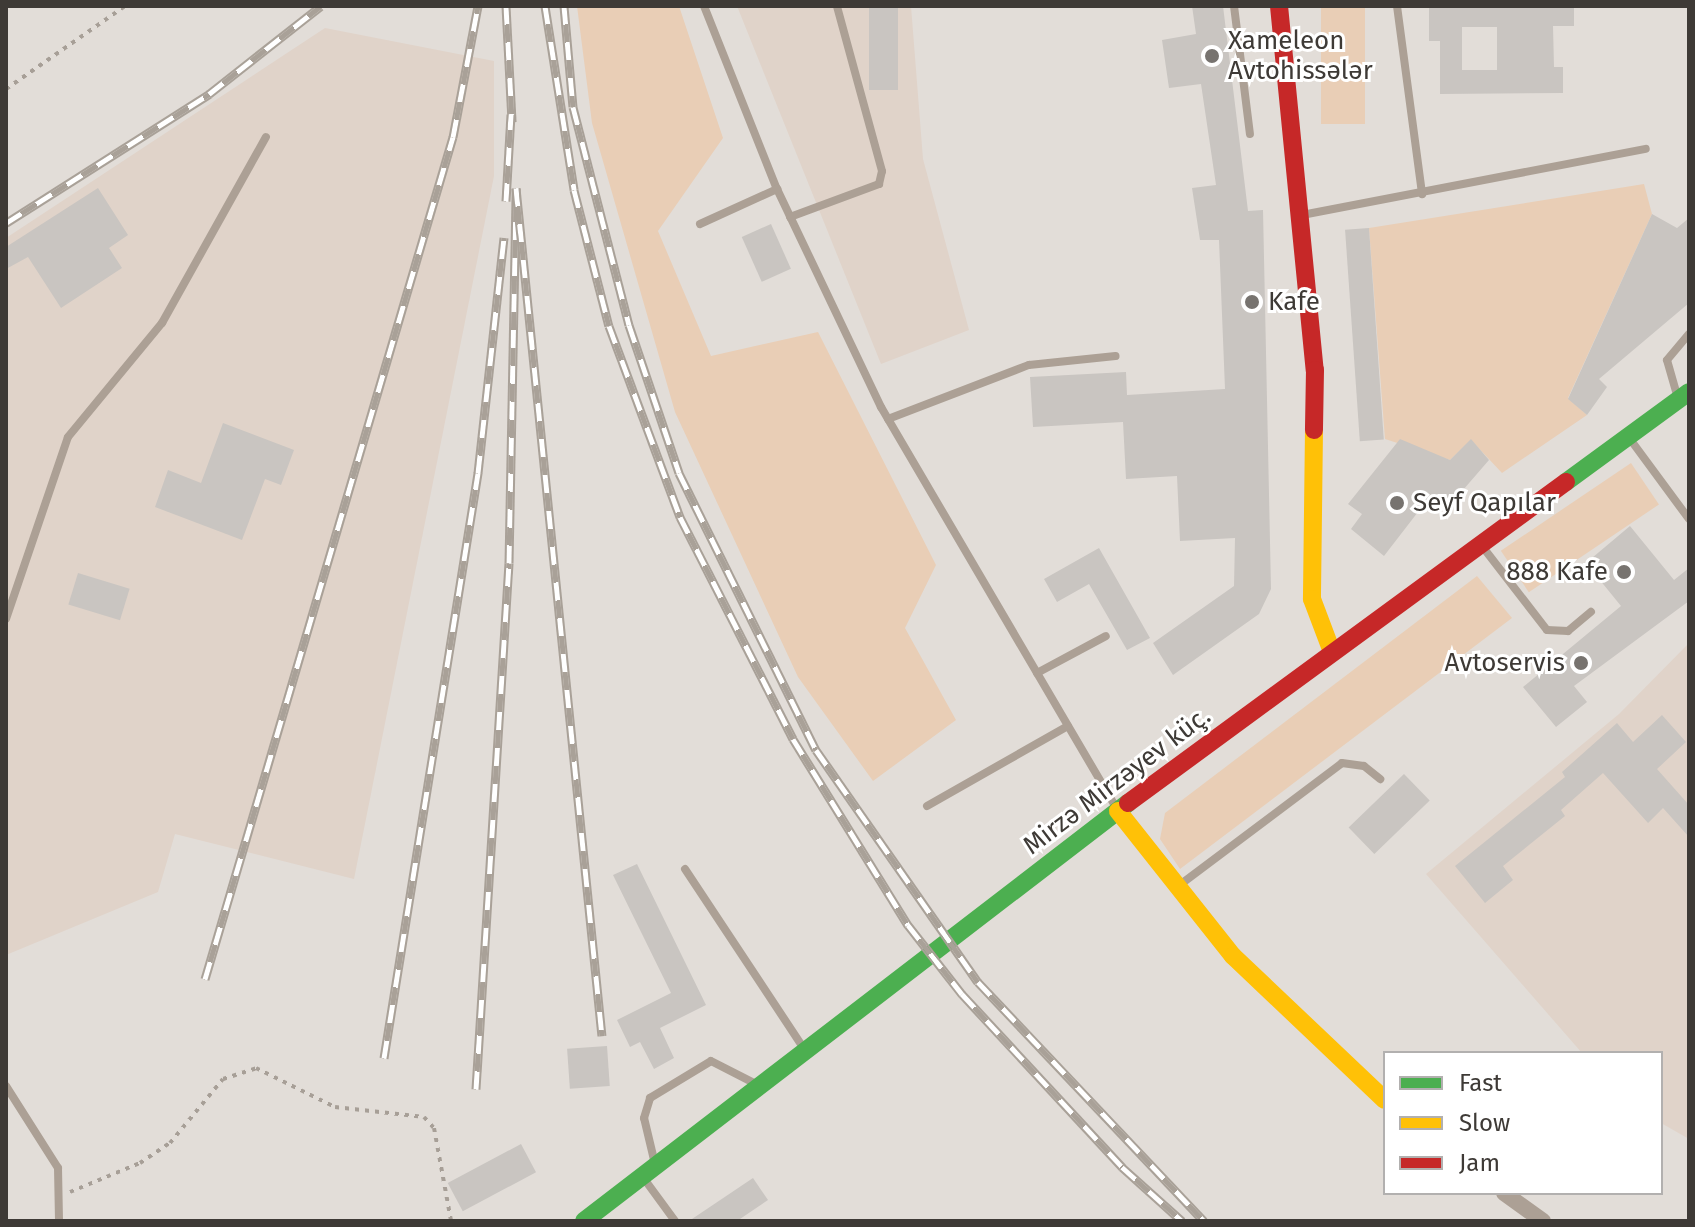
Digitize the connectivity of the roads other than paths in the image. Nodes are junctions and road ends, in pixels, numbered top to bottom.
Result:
1 (704, 6) edge
2 (837, 6) edge
3 (1234, 6) edge
4 (1279, 6) edge
5 (1397, 6) edge
6 (1250, 134) dead end
7 (266, 137) dead end
8 (1646, 149) dead end
9 (777, 189) junction
10 (1422, 194) junction
11 (1301, 216) junction
12 (790, 217) junction
13 (700, 224) dead end
14 (1689, 334) edge
15 (1116, 356) dead end
16 (1684, 396) edge
17 (888, 419) junction
18 (1630, 439) junction
19 (1689, 519) edge
20 (1481, 546) junction
21 (1591, 612) dead end
22 (6, 619) edge
23 (1106, 636) dead end
24 (1332, 652) junction
25 (1037, 673) junction
26 (1068, 726) junction
27 (1380, 779) dead end
28 (927, 806) dead end
29 (1118, 811) junction
30 (685, 869) dead end
31 (1177, 887) junction
32 (807, 1054) junction
33 (6, 1086) edge
34 (762, 1088) junction
35 (1383, 1098) edge
36 (650, 1172) junction
37 (1507, 1195) edge
38 (59, 1221) edge
39 (584, 1221) edge
40 (675, 1221) edge
41 (1543, 1221) edge

1 - 9 lane
2 - 12 lane
3 - 6 lane
4 - 11 main road
5 - 10 lane
7 - 22 lane
8 - 10 lane
9 - 12 lane
9 - 13 lane
10 - 11 lane
11 - 24 main road
12 - 17 lane
14 - 16 lane
15 - 17 lane
16 - 18 main road, Mirzə Mirzəyev küç.
17 - 25 lane
18 - 19 lane
18 - 20 main road, Mirzə Mirzəyev küç.
20 - 21 lane
20 - 24 main road, Mirzə Mirzəyev küç.
23 - 25 lane
24 - 29 main road, Mirzə Mirzəyev küç.
25 - 26 lane
26 - 28 lane
26 - 29 lane
27 - 31 lane
29 - 31 main road
29 - 32 main road, Mirzə Mirzəyev küç.
30 - 32 lane
31 - 35 main road
32 - 34 main road, Mirzə Mirzəyev küç.
33 - 38 lane
34 - 36 main road, Mirzə Mirzəyev küç.
34 - 36 lane
36 - 39 main road, Mirzə Mirzəyev küç.
36 - 40 lane
37 - 41 street

